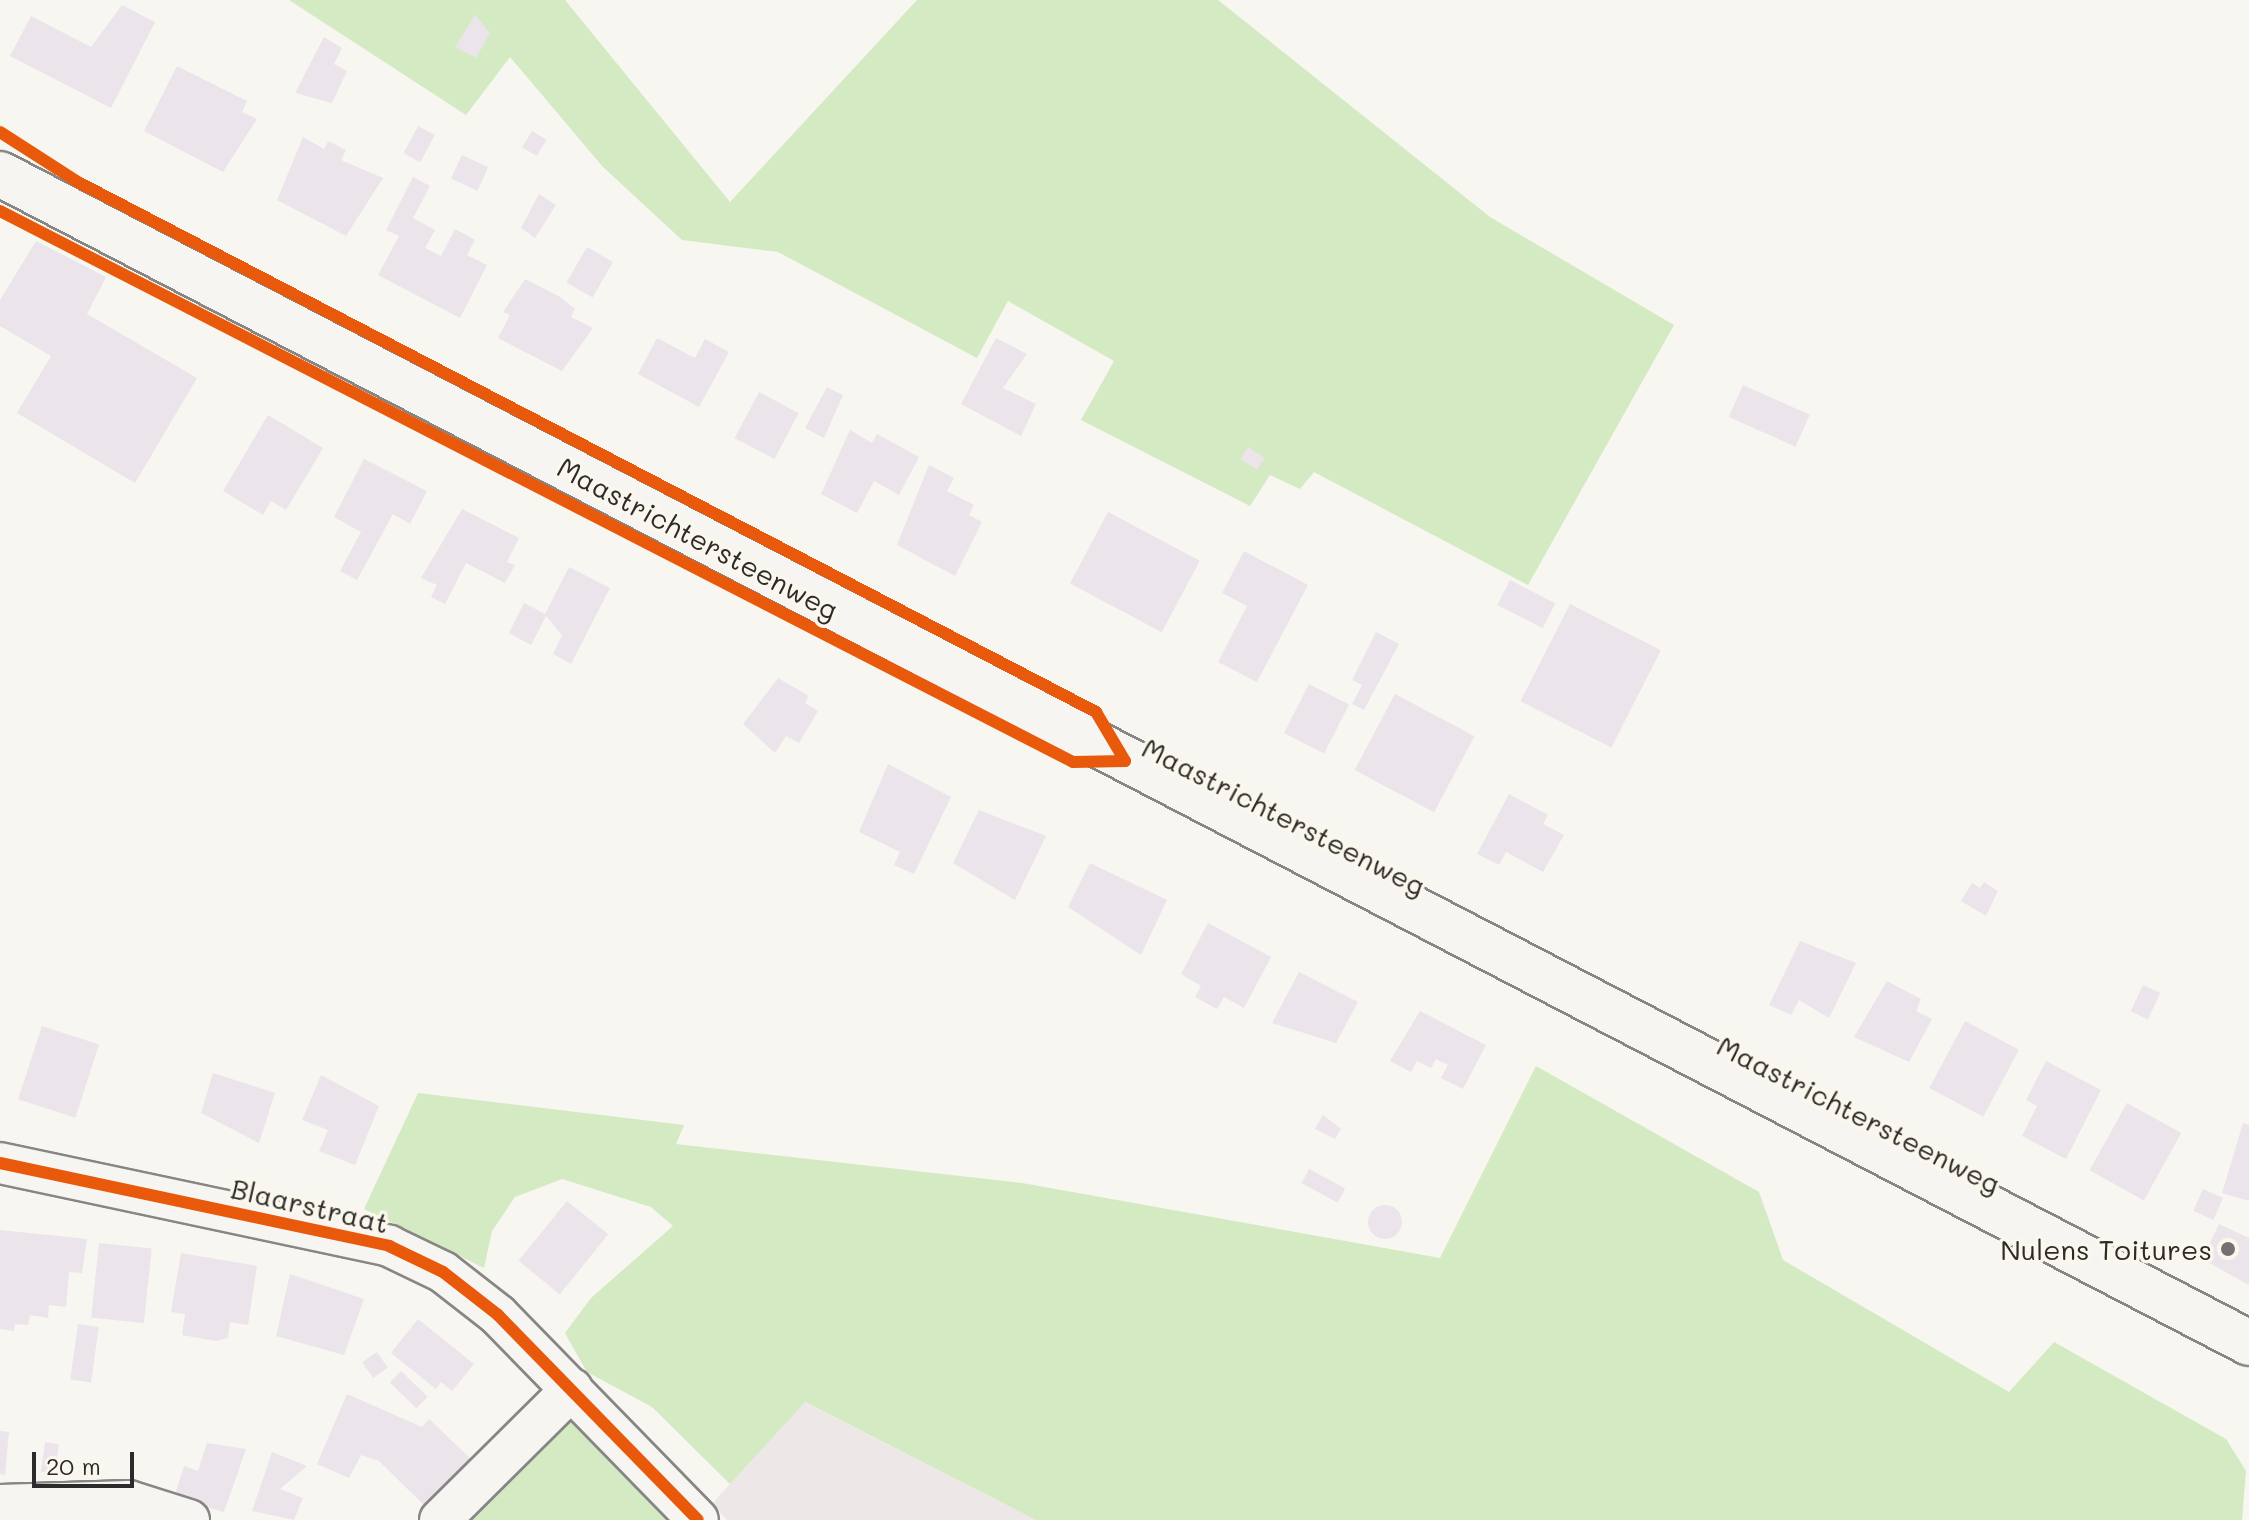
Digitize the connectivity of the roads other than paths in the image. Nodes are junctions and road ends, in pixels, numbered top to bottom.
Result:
1 (0, 174) edge
2 (0, 1163) edge
3 (2249, 1343) edge
4 (572, 1389) junction
5 (0, 1505) edge
6 (189, 1520) edge
7 (440, 1520) edge
8 (698, 1520) edge

1 - 3 main road, Maastrichtersteenweg
2 - 4 street, Blaarstraat
4 - 7 street
4 - 8 street, Blaarstraat
5 - 6 street

